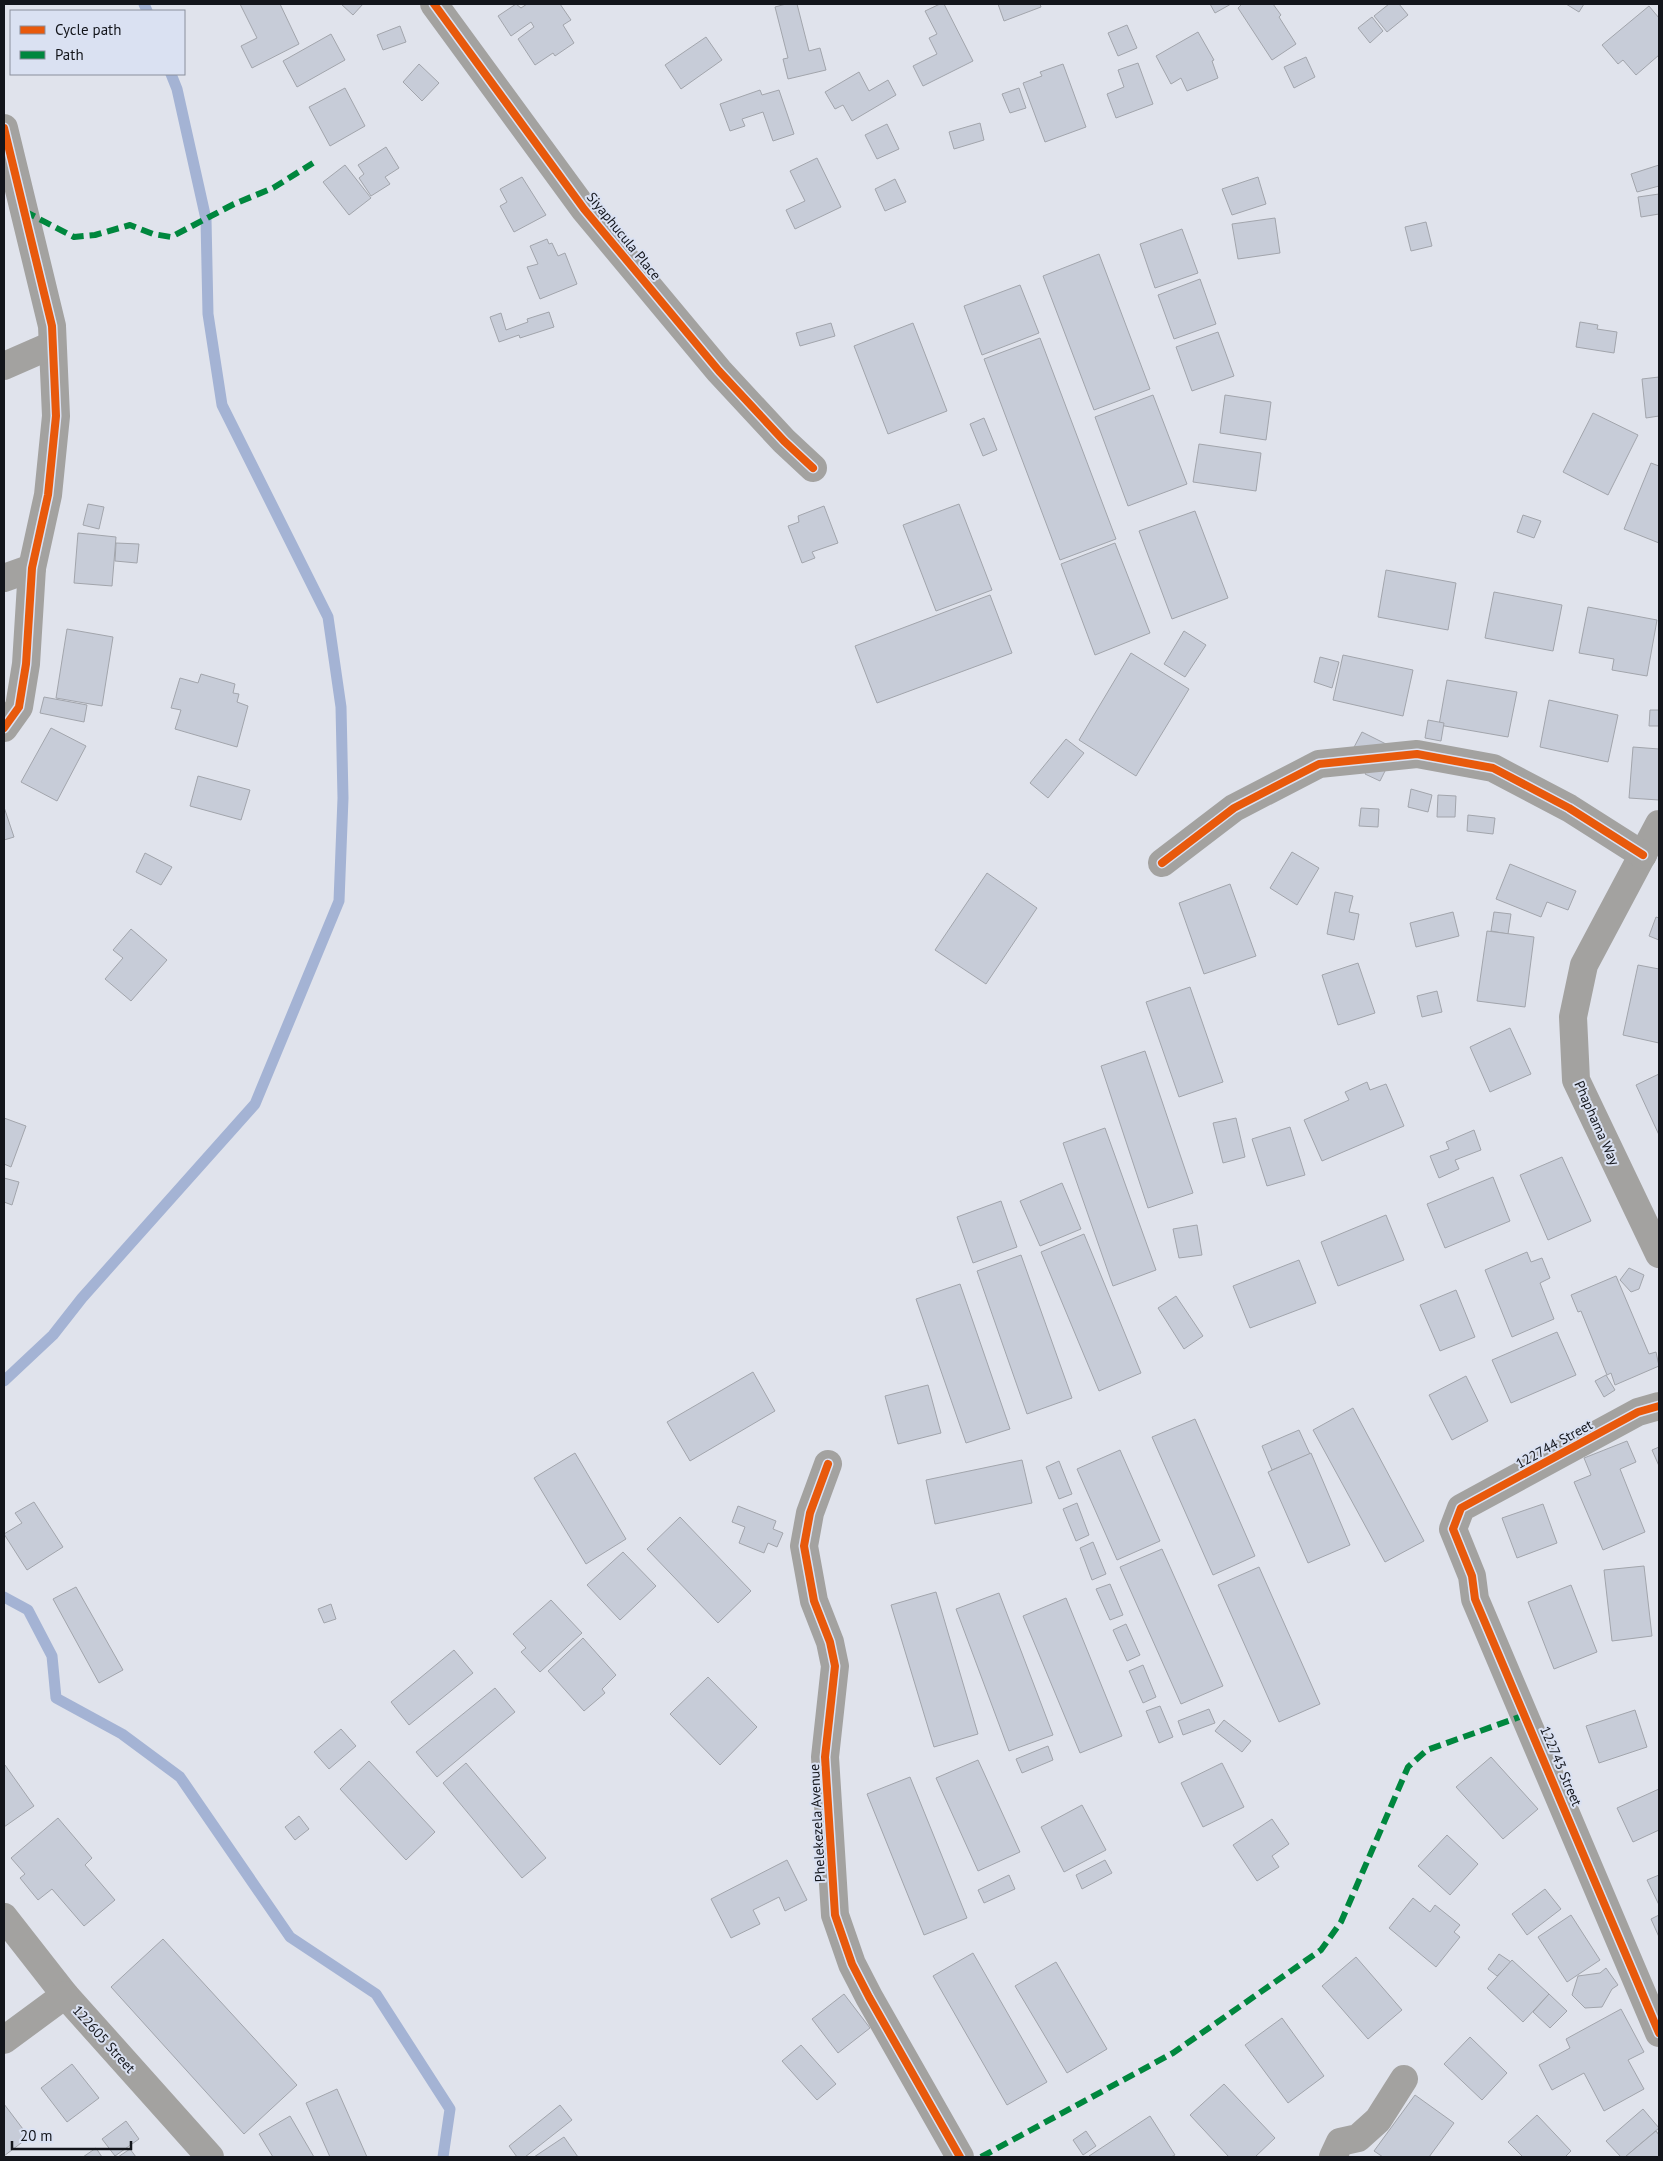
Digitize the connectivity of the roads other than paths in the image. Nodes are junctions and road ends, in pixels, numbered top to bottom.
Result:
1 (434, 4) edge
2 (5, 140) edge
3 (52, 345) junction
4 (4, 366) edge
5 (813, 468) dead end
6 (32, 568) junction
7 (4, 578) edge
8 (4, 728) edge
9 (1659, 824) edge
10 (1643, 855) junction
11 (1162, 863) dead end
12 (1659, 1254) edge
13 (1659, 1406) edge
14 (828, 1464) dead end
15 (1461, 1508) joint
16 (4, 1917) edge
17 (65, 1995) junction
18 (1659, 2033) edge
19 (4, 2040) edge
20 (1404, 2079) dead end
21 (210, 2157) edge
22 (960, 2157) edge
23 (1333, 2157) edge

1 - 5 street, Siyaphucula Place
2 - 3 street
3 - 4 street
3 - 6 street
6 - 7 street
6 - 8 street
9 - 10 street, Phaphama Way
10 - 11 street
10 - 12 street, Phaphama Way
13 - 15 street, 122744 Street
14 - 22 street, Phelekezela Avenue
15 - 18 street, 122743 Street
16 - 17 street, 122605 Street
17 - 19 street
17 - 21 street, 122605 Street
20 - 23 street

